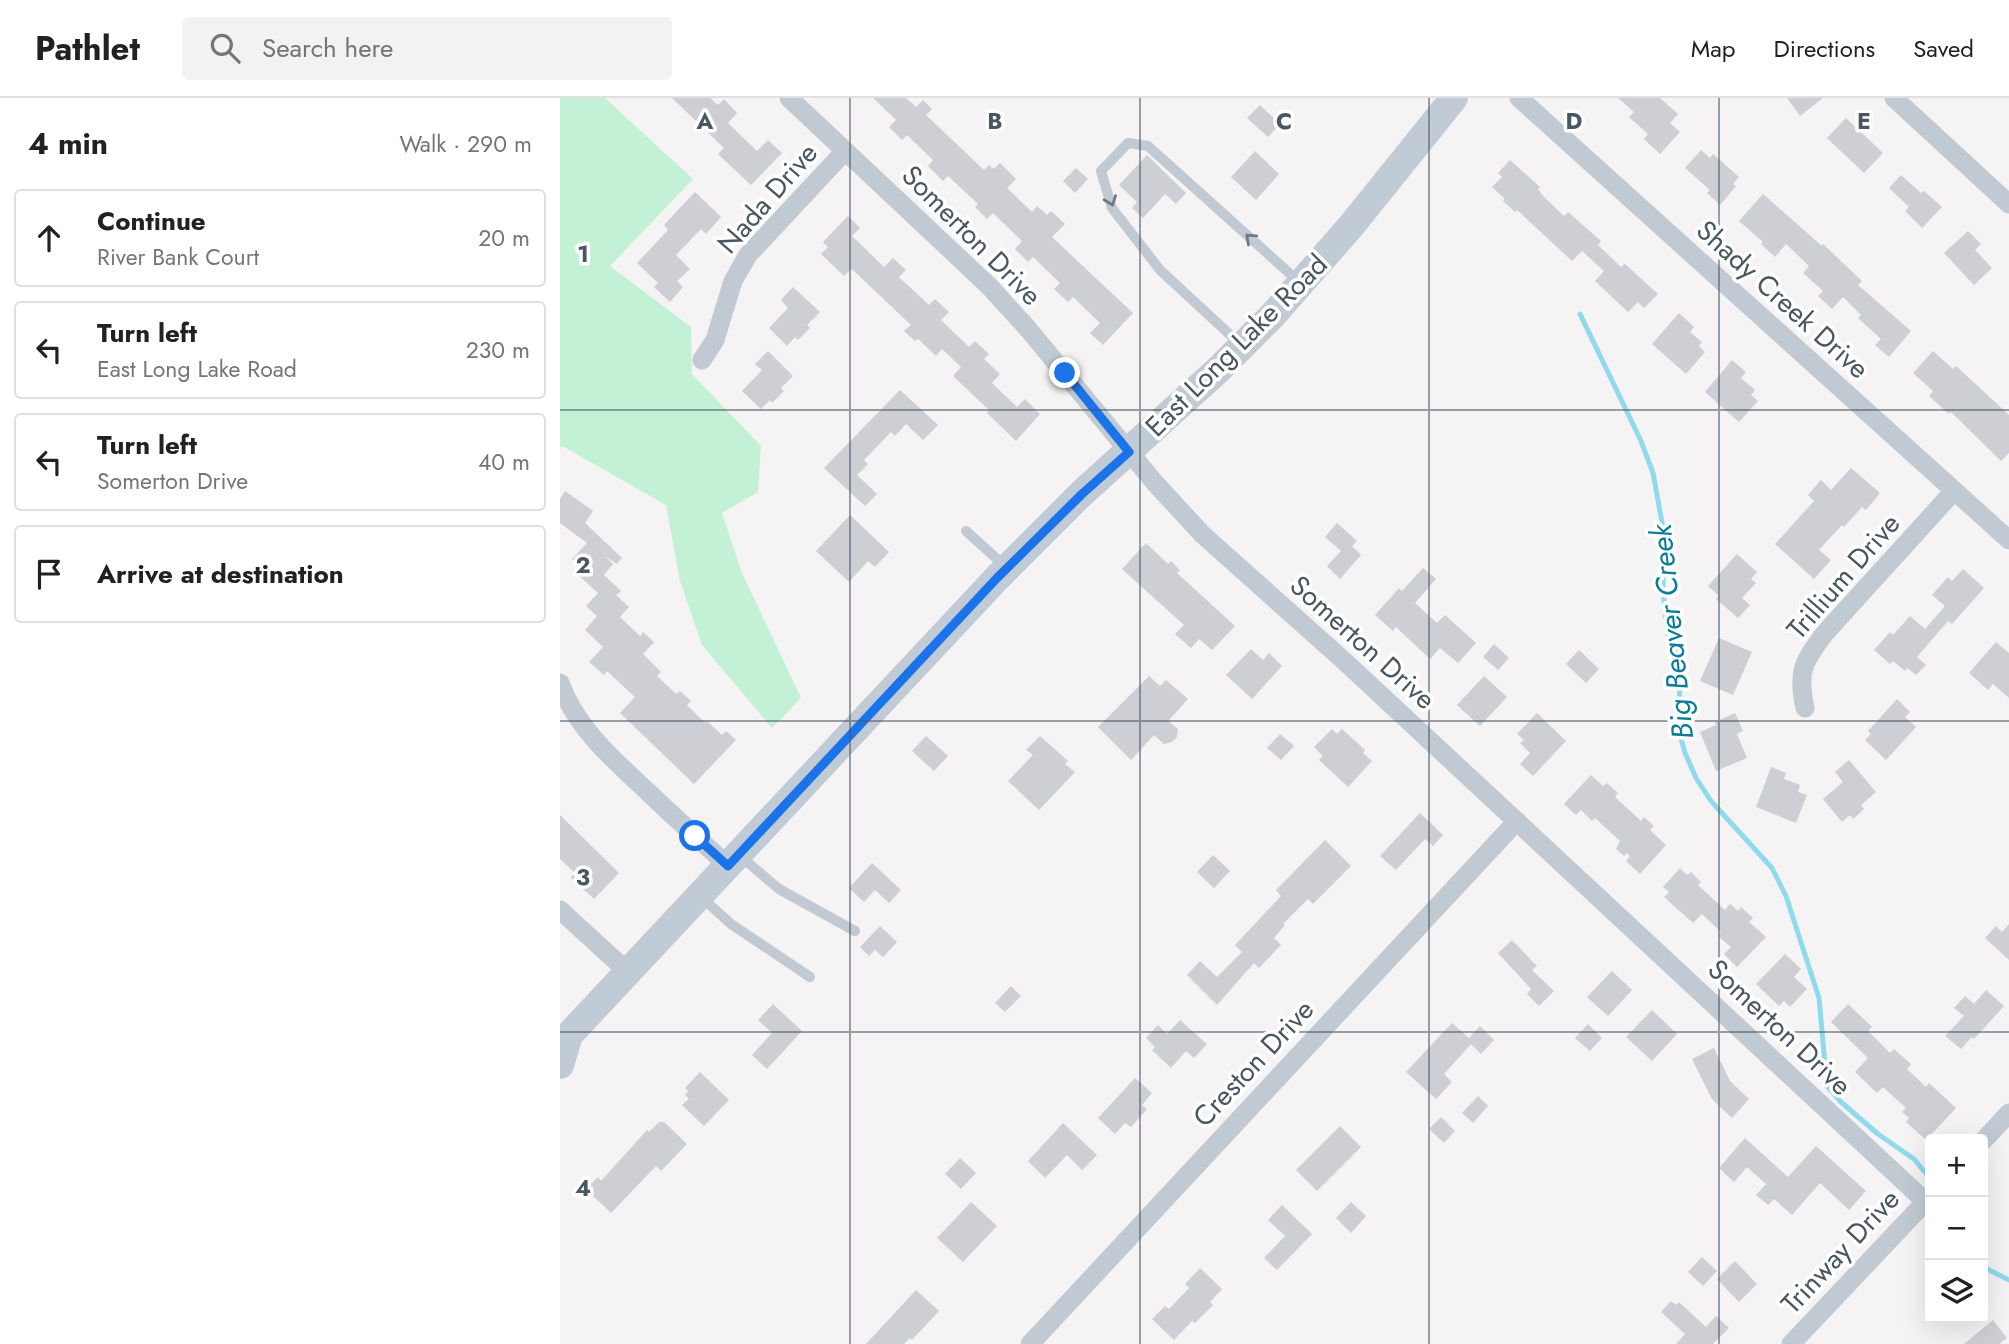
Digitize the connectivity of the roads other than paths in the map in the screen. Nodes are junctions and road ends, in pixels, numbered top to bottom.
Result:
1 (789, 98) edge
2 (1454, 98) edge
3 (1519, 98) edge
4 (1894, 98) edge
5 (845, 151) junction
6 (2009, 204) edge
7 (1301, 284) junction
8 (1242, 346) junction
9 (702, 360) dead end
10 (1129, 452) junction
11 (1954, 491) junction
12 (966, 531) dead end
13 (2009, 540) edge
14 (1007, 568) junction
15 (560, 683) edge
16 (1805, 708) dead end
17 (1517, 821) junction
18 (733, 860) junction
19 (699, 896) junction
20 (560, 910) edge
21 (855, 932) dead end
22 (629, 973) junction
23 (810, 977) dead end
24 (565, 1036) edge
25 (560, 1065) edge
26 (2009, 1112) edge
27 (1988, 1135) edge
28 (1925, 1197) edge
29 (1925, 1203) edge
30 (1030, 1344) edge
31 (1791, 1344) edge

1 - 5 street, Somerton Drive
2 - 7 main road, East Long Lake Road
3 - 11 street, Shady Creek Drive
4 - 6 street
5 - 9 street, Nada Drive
5 - 10 street, Somerton Drive
7 - 8 main road, East Long Lake Road
7 -> 8 lane
8 - 10 main road, East Long Lake Road
10 - 14 main road, East Long Lake Road
10 - 17 street, Somerton Drive
11 - 13 street, Shady Creek Drive
11 - 16 street, Trillium Drive
12 - 14 lane
14 - 18 main road, East Long Lake Road
15 - 18 street
17 - 28 street, Somerton Drive
17 - 30 street, Creston Drive
18 - 19 main road, East Long Lake Road
18 - 21 lane
19 - 22 main road, East Long Lake Road
19 - 23 lane
20 - 22 street
22 - 24 main road, East Long Lake Road
24 - 25 main road, East Long Lake Road
26 - 27 street
29 - 31 street, Trinway Drive

